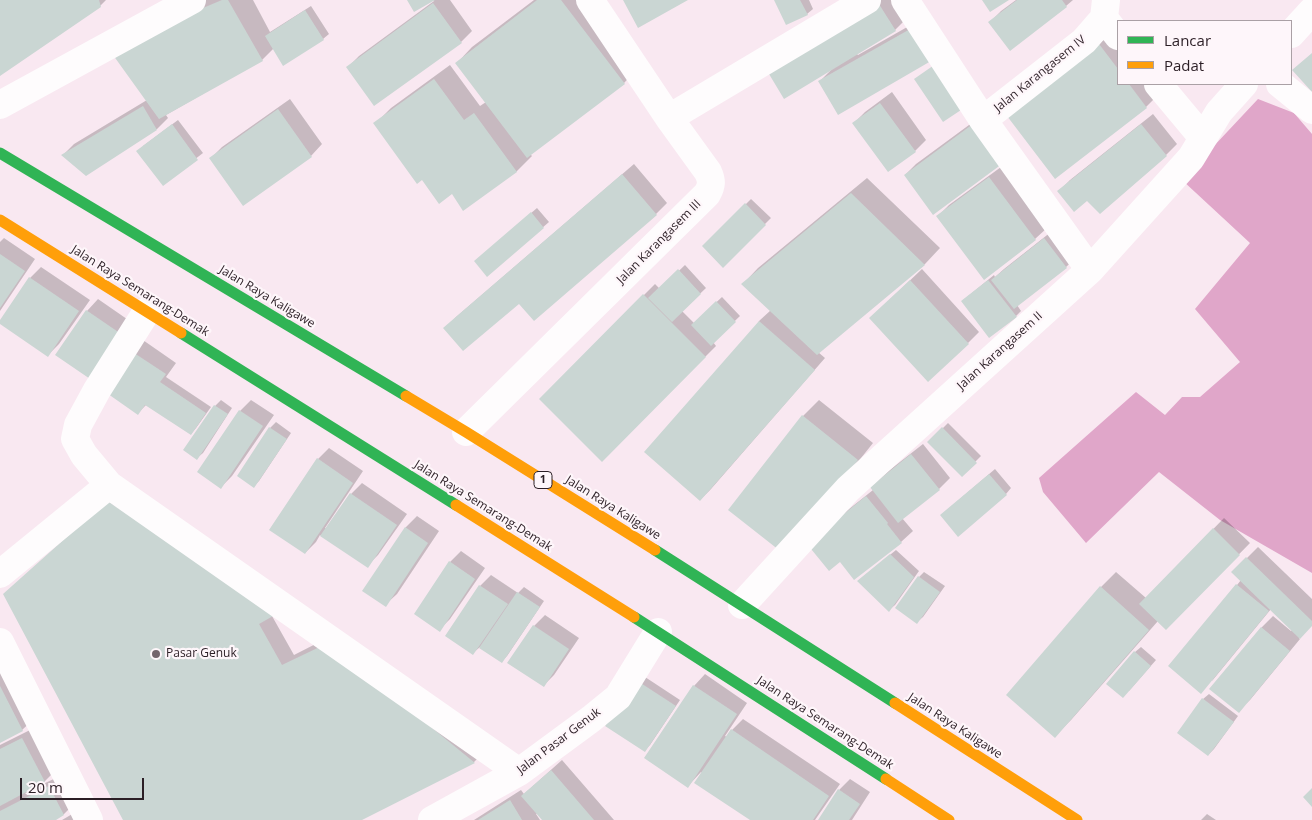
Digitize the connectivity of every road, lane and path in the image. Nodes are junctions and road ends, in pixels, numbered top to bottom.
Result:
1 (192, 0) edge
2 (590, 0) edge
3 (867, 0) edge
4 (905, 0) edge
5 (1312, 11) edge
6 (1109, 18) edge
7 (1292, 33) edge
8 (1159, 85) edge
9 (1243, 85) edge
10 (1281, 85) edge
11 (0, 105) edge
12 (1312, 110) edge
13 (669, 118) junction
14 (983, 120) junction
15 (1203, 138) junction
16 (0, 153) edge
17 (0, 220) edge
18 (1090, 270) junction
19 (147, 311) junction
20 (466, 432) junction
21 (109, 485) junction
22 (0, 574) edge
23 (742, 605) junction
24 (658, 632) junction
25 (0, 642) edge
26 (519, 772) junction
27 (89, 820) edge
28 (432, 820) edge
29 (949, 820) edge
30 (1077, 820) edge

1 - 11 street
2 - 13 street, Jalan Karangasem III
3 - 13 street
4 - 14 street
5 - 7 street
6 - 14 street, Jalan Karangasem IV
8 - 15 street
9 - 15 street, Jalan Karangasem II
10 - 12 street
13 - 20 street, Jalan Karangasem III
14 - 18 street
15 - 18 street, Jalan Karangasem II
16 - 20 highway, Jalan Raya Kaligawe / 1
17 - 19 highway, Jalan Raya Semarang-Demak
18 - 23 street, Jalan Karangasem II
19 - 21 street
19 - 24 highway, Jalan Raya Semarang-Demak
20 - 23 highway, Jalan Raya Kaligawe / 1
21 - 22 street
21 - 26 street
23 - 30 highway, Jalan Raya Kaligawe / 1
24 - 26 street, Jalan Pasar Genuk
24 - 29 highway, Jalan Raya Semarang-Demak
25 - 27 street
26 - 28 street, Jalan Pasar Genuk

